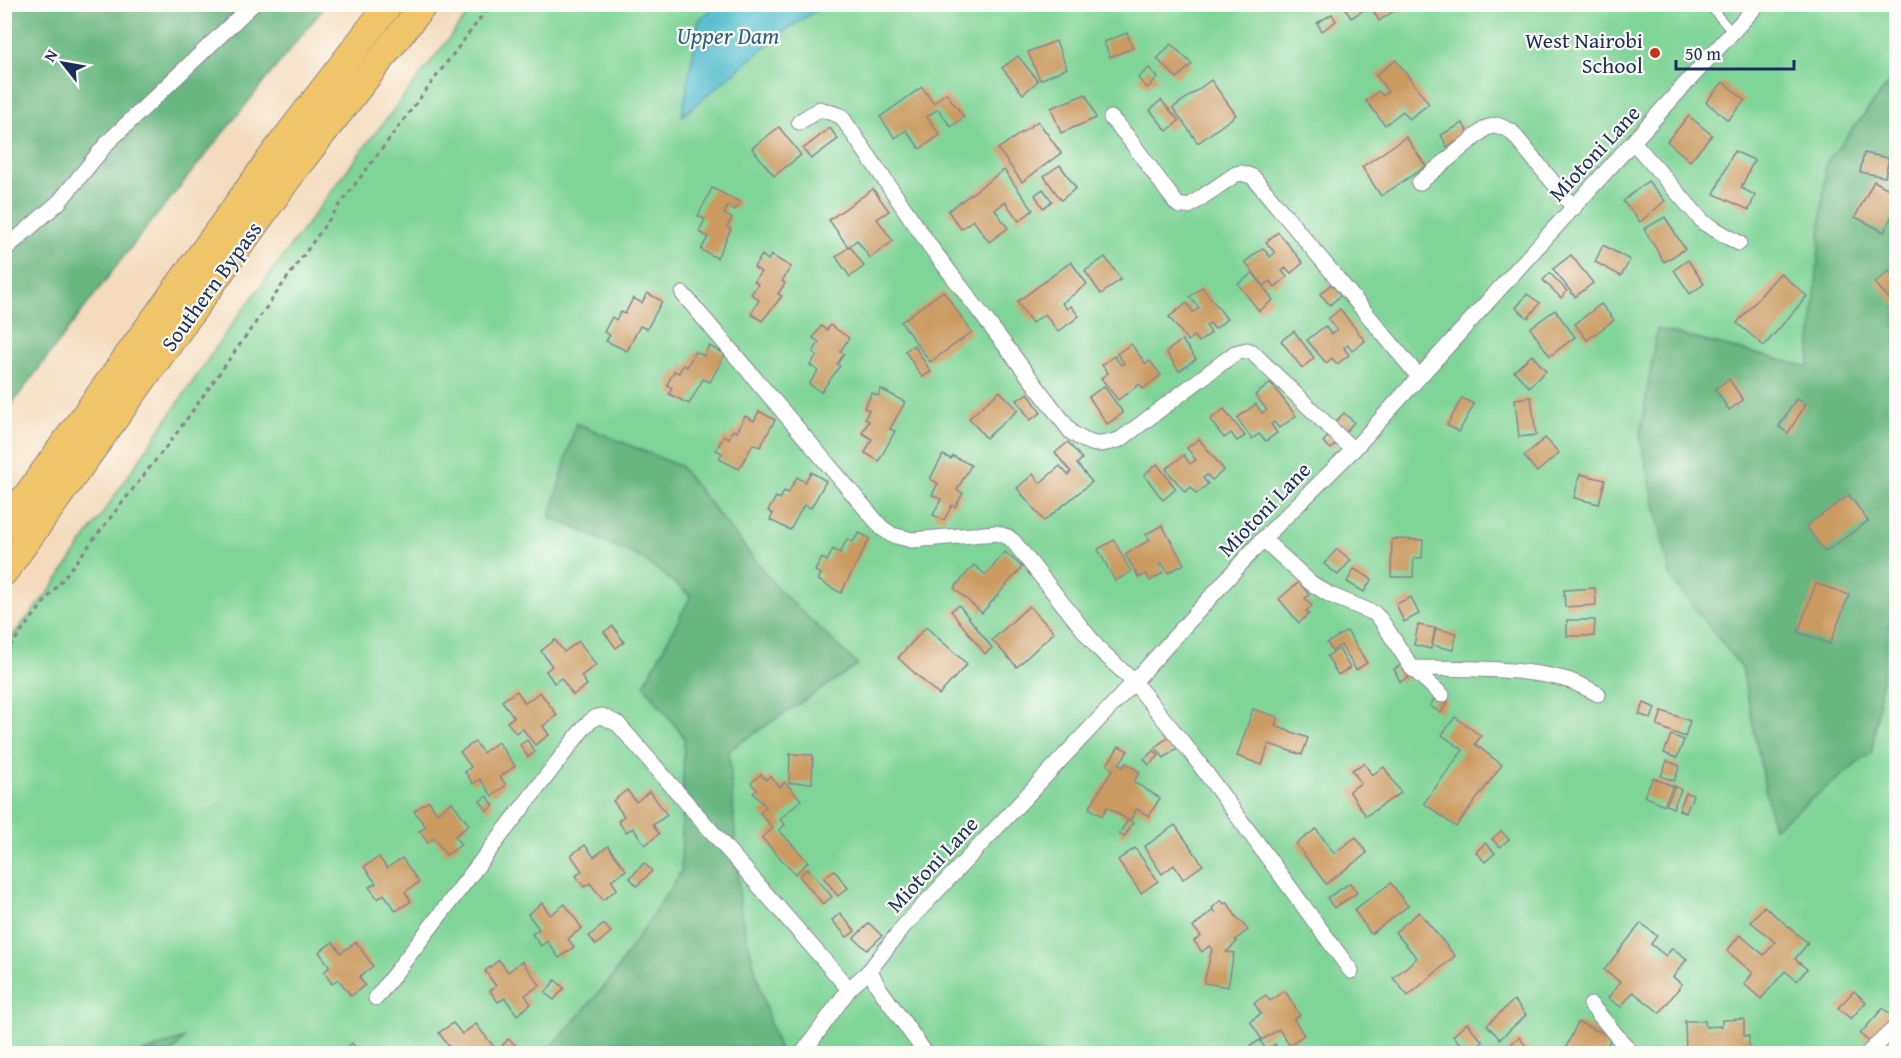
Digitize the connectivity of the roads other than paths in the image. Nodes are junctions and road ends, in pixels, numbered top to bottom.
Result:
1 (253, 4) edge
2 (389, 4) edge
3 (424, 4) edge
4 (1711, 4) edge
5 (1758, 4) edge
6 (1733, 33) junction
7 (1111, 118) dead end
8 (799, 122) dead end
9 (1634, 143) junction
10 (1419, 183) dead end
11 (1574, 208) junction
12 (1738, 243) dead end
13 (4, 250) edge
14 (683, 294) dead end
15 (1419, 377) junction
16 (1353, 450) junction
17 (4, 527) edge
18 (1263, 539) junction
19 (4, 572) edge
20 (1412, 669) junction
21 (1134, 682) junction
22 (1598, 694) dead end
23 (1442, 695) dead end
24 (870, 970) junction
25 (1352, 971) dead end
26 (849, 989) junction
27 (376, 998) dead end
28 (1591, 1005) dead end
29 (1896, 1027) edge
30 (802, 1053) edge
31 (926, 1053) edge
32 (1632, 1053) edge
33 (1867, 1053) edge

1 - 13 street
2 - 17 highway, Southern Bypass
3 - 19 highway, Southern Bypass
4 - 6 lane
5 - 6 street, Miotoni Lane
6 - 9 street, Miotoni Lane
7 - 15 street
8 - 16 street
9 - 11 street, Miotoni Lane
9 - 12 street
10 - 11 street
11 - 15 street, Miotoni Lane
14 - 21 street
15 - 16 street, Miotoni Lane
16 - 18 street, Miotoni Lane
18 - 20 street
18 - 21 street, Miotoni Lane
20 - 22 street
20 - 23 street
21 - 24 street, Miotoni Lane
21 - 25 street
24 - 26 street, Miotoni Lane
24 - 31 street
26 - 27 street
26 - 30 street, Miotoni Lane
28 - 32 street
29 - 33 street

